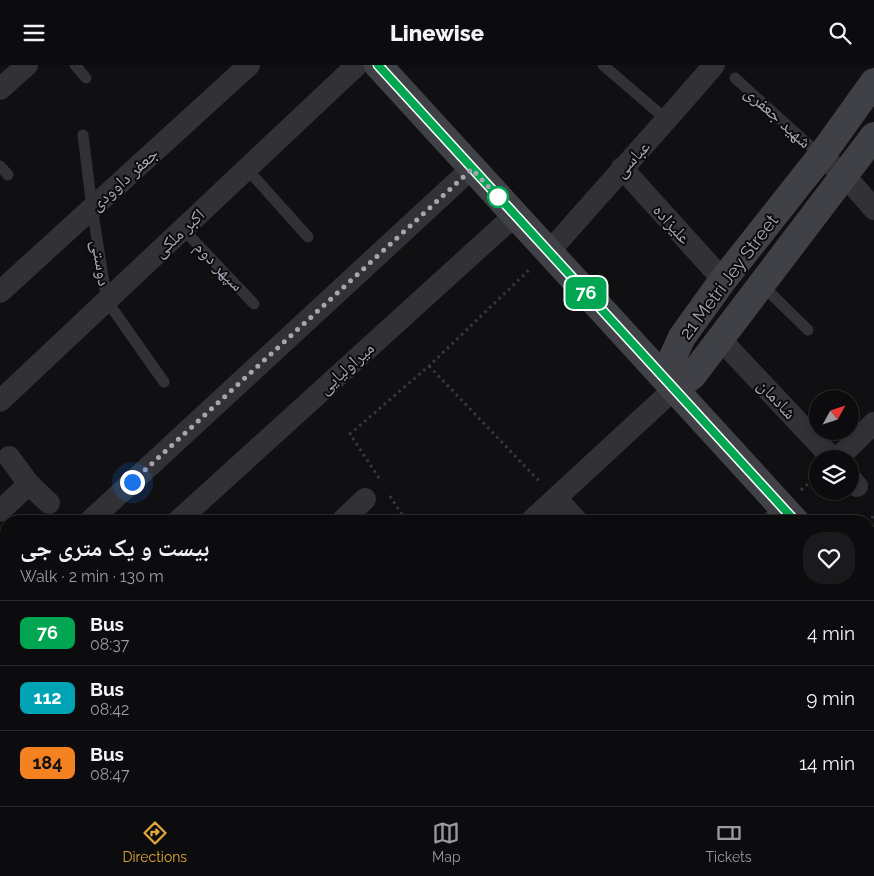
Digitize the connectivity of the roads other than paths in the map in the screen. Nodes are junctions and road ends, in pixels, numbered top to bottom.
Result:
1 (28, 65) edge
2 (75, 65) edge
3 (249, 65) edge
4 (357, 65) edge
5 (378, 65) edge
6 (603, 65) edge
7 (706, 68) edge
8 (86, 78) dead end
9 (735, 78) dead end
10 (874, 82) edge
11 (0, 89) edge
12 (667, 120) junction
13 (83, 135) dead end
14 (874, 137) edge
15 (821, 156) junction
16 (0, 166) edge
17 (622, 168) junction
18 (247, 169) junction
19 (472, 169) junction
20 (8, 175) dead end
21 (845, 176) junction
22 (92, 208) junction
23 (874, 209) edge
24 (515, 215) junction
25 (183, 229) junction
26 (308, 237) dead end
27 (548, 253) junction
28 (723, 280) junction
29 (762, 285) junction
30 (0, 292) edge
31 (107, 301) junction
32 (254, 303) dead end
33 (808, 330) dead end
34 (720, 340) junction
35 (164, 382) dead end
36 (674, 389) junction
37 (0, 401) edge
38 (874, 423) edge
39 (824, 450) edge
40 (846, 450) edge
41 (10, 457) dead end
42 (29, 484) junction
43 (556, 498) junction
44 (365, 499) dead end
45 (49, 503) dead end
46 (0, 511) edge
47 (97, 515) edge
48 (185, 515) edge
49 (348, 515) edge
50 (538, 515) edge
51 (572, 515) edge
52 (779, 515) edge

1 - 11 street
2 - 8 lane
3 - 22 street, جعفر داوودی
4 - 18 street, اکبر ملکی
5 - 19 main road
6 - 12 lane
7 - 12 street, عباسی
9 - 15 lane, شهید جعفری
10 - 15 main road, 21 Metri Jey Street
12 - 17 street, عباسی
13 - 22 lane, دوستی
14 - 21 main road, 21 Metri Jey Street
15 - 21 street
15 - 28 main road, 21 Metri Jey Street
16 - 20 lane
17 - 27 street, عباسی
17 - 28 street, علیزاده
18 - 25 street, اکبر ملکی
18 - 26 lane
19 - 24 main road
19 - 47 street
21 - 23 street
21 - 29 main road, 21 Metri Jey Street
22 - 30 street, جعفر داوودی
22 - 31 lane, دوستی
24 - 27 main road
24 - 48 street, میراولیایی
25 - 31 street, اکبر ملکی
25 - 32 lane, سپهر دوم
27 - 36 main road
28 - 36 main road, 21 Metri Jey Street
29 - 33 lane
29 - 34 main road, 21 Metri Jey Street
31 - 35 lane
31 - 37 street, اکبر ملکی
34 - 36 main road, 21 Metri Jey Street
34 - 39 street, شادمان
36 - 43 street
36 - 52 main road
38 - 40 street
41 - 42 street
42 - 45 street
42 - 46 street
43 - 50 street
43 - 51 street
44 - 49 street

